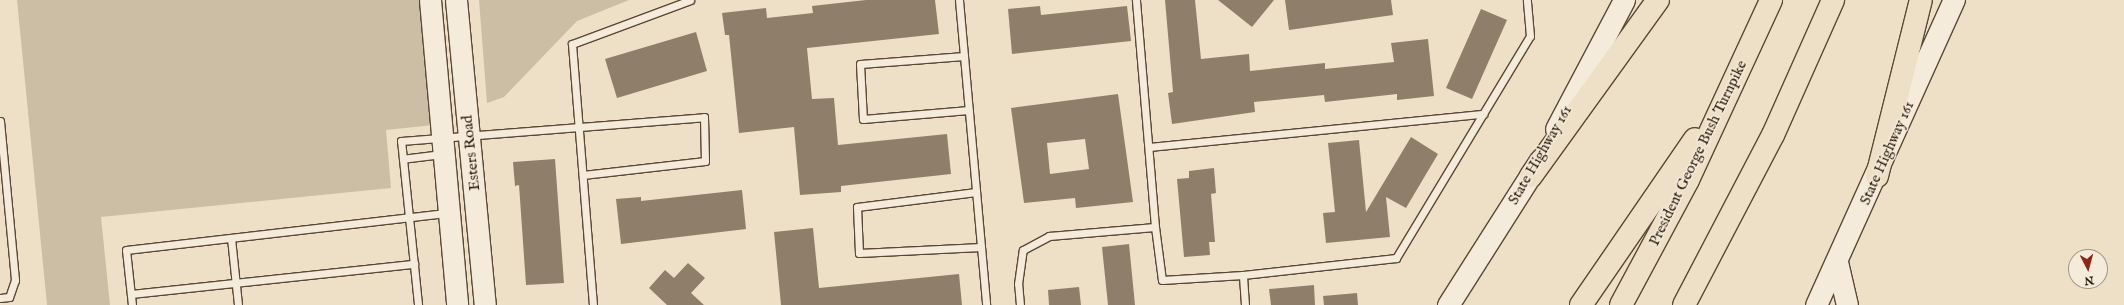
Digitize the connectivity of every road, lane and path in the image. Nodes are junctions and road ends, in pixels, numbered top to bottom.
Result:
1 (430, 0) edge
2 (456, 0) edge
3 (690, 0) edge
4 (959, 0) edge
5 (1136, 0) edge
6 (1527, 0) edge
7 (1624, 0) edge
8 (1658, 0) edge
9 (1771, 0) edge
10 (1833, 0) edge
11 (1921, 0) edge
12 (1954, 0) edge
13 (964, 56) junction
14 (1731, 87) junction
15 (969, 110) junction
16 (1483, 114) junction
17 (0, 121) edge
18 (579, 128) junction
19 (469, 136) junction
20 (442, 145) junction
21 (1150, 147) junction
22 (403, 159) junction
23 (583, 175) junction
24 (1531, 176) junction
25 (1877, 176) junction
26 (976, 192) junction
27 (449, 213) junction
28 (1732, 215) junction
29 (410, 218) junction
30 (1155, 227) junction
31 (231, 238) junction
32 (981, 247) junction
33 (1837, 262) junction
34 (414, 264) junction
35 (1242, 275) junction
36 (236, 283) junction
37 (131, 294) junction
38 (0, 298) edge
39 (1456, 299) edge
40 (132, 305) edge
41 (238, 305) edge
42 (418, 305) edge
43 (457, 305) edge
44 (485, 305) edge
45 (594, 305) edge
46 (986, 305) edge
47 (1020, 305) edge
48 (1245, 305) edge
49 (1581, 305) edge
50 (1621, 305) edge
51 (1684, 305) edge
52 (1698, 305) edge
53 (1816, 305) edge
54 (1847, 305) edge

1 - 20 main road, Esters Road
2 - 19 main road, Esters Road
3 - 18 lane
4 - 13 lane
5 - 21 lane
6 - 16 lane
7 - 24 main road, State Highway 161
8 - 24 highway
9 - 14 highway, President George Bush Turnpike
10 - 28 highway
11 - 25 highway
12 - 25 main road, State Highway 161
13 - 15 lane
13 - 15 lane
14 - 49 highway
14 - 50 highway, President George Bush Turnpike
15 - 26 lane
16 - 21 lane
16 - 35 lane
17 - 38 lane
18 - 19 lane
18 - 23 lane
18 - 23 lane
19 - 20 lane
19 - 44 main road, Esters Road
20 - 22 lane
20 - 22 lane
20 - 27 main road, Esters Road
21 - 30 lane
22 - 29 lane
23 - 45 lane
24 - 39 main road, State Highway 161
25 - 33 main road, State Highway 161
26 - 32 lane
26 - 32 lane
27 - 29 lane
27 - 43 main road, Esters Road
28 - 51 highway
28 - 52 highway
29 - 31 lane
29 - 34 lane
30 - 35 lane
30 - 47 lane
31 - 36 lane
31 - 37 lane
32 - 46 lane
33 - 53 main road, State Highway 161
33 - 54 main road
34 - 36 lane
34 - 42 lane
35 - 48 lane
36 - 37 lane
36 - 41 lane
37 - 40 lane

